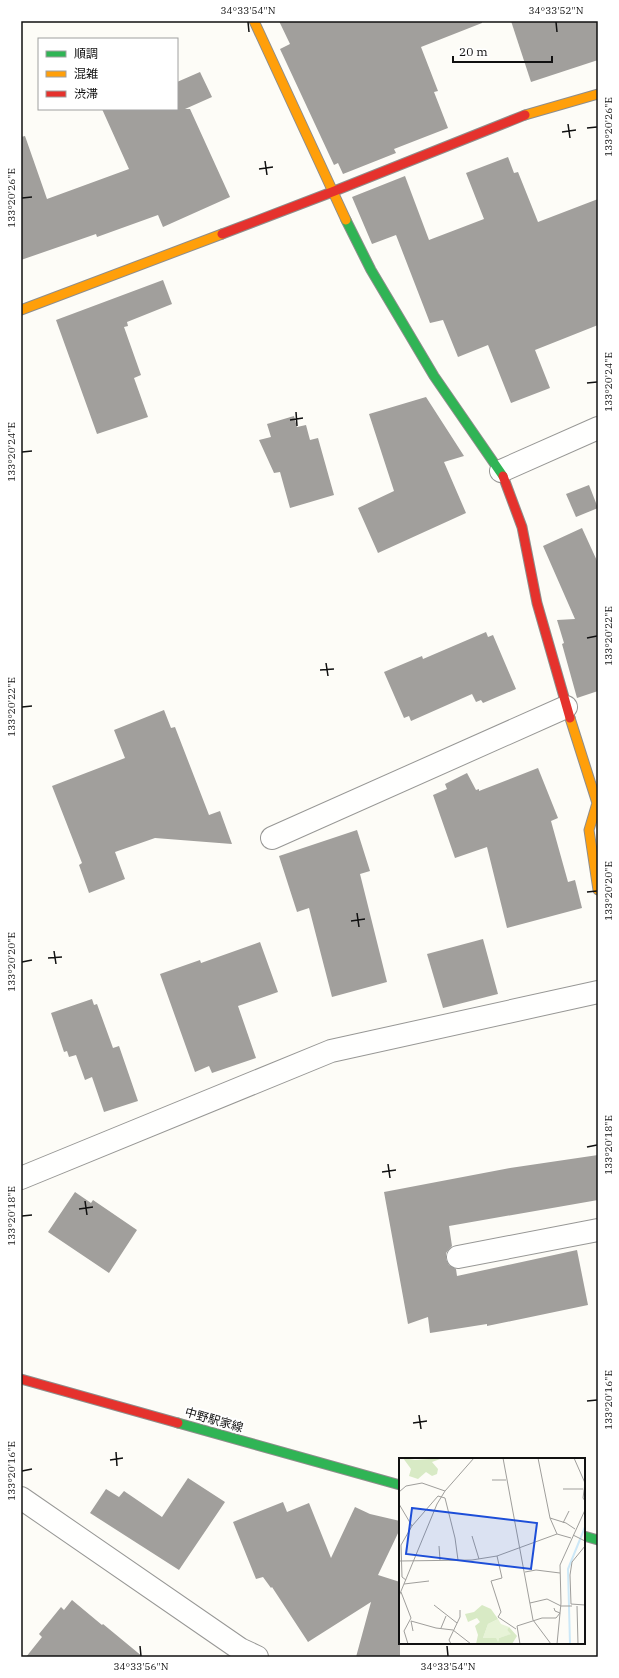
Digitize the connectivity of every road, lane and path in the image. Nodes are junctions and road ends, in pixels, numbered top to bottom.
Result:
1 (254, 21) edge
2 (598, 94) edge
3 (332, 192) junction
4 (21, 310) edge
5 (598, 428) edge
6 (501, 471) junction
7 (566, 707) junction
8 (272, 838) dead end
9 (598, 890) edge
10 (598, 992) edge
11 (21, 1178) edge
12 (598, 1230) edge
13 (458, 1257) dead end
14 (21, 1379) edge
15 (399, 1485) edge
16 (21, 1498) edge
17 (585, 1536) edge
18 (598, 1540) edge
19 (242, 1654) edge

1 - 3 street
2 - 3 street
3 - 4 street
3 - 6 street
5 - 6 street
6 - 7 street
7 - 8 street
7 - 9 street
10 - 11 street
12 - 13 street
14 - 15 street, 中野駅家線
16 - 19 street
17 - 18 street

